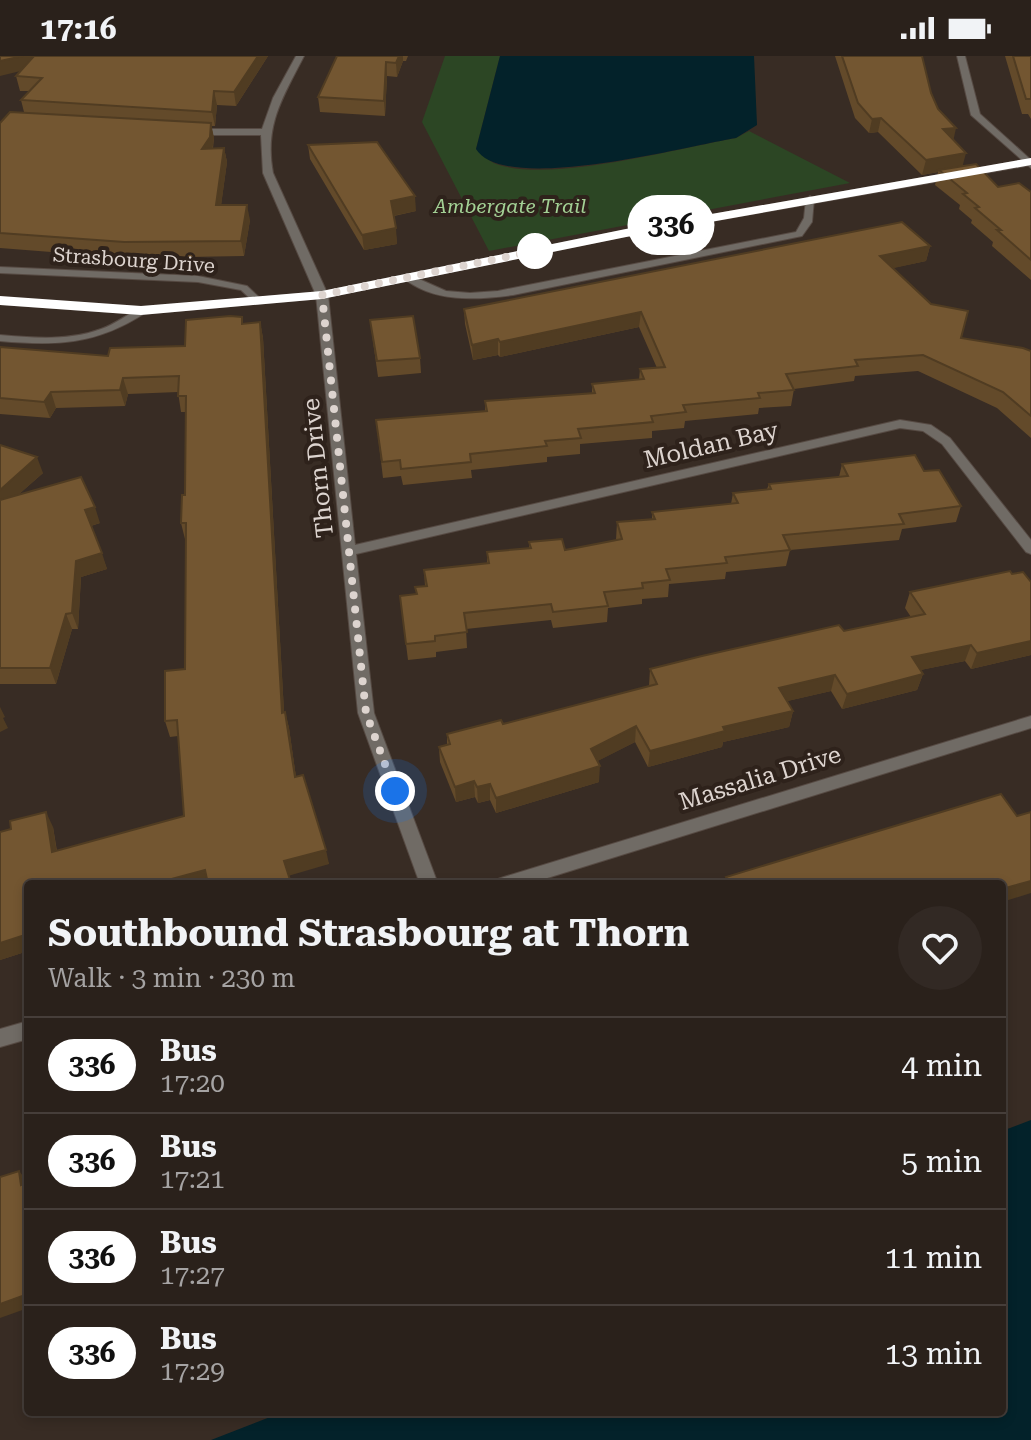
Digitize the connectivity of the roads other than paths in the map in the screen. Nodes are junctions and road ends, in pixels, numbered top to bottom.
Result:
1 (300, 56) edge
2 (961, 56) edge
3 (179, 131) edge
4 (264, 132) junction
5 (1030, 163) edge
6 (810, 199) junction
7 (0, 270) edge
8 (407, 277) junction
9 (322, 295) junction
10 (0, 301) edge
11 (259, 302) junction
12 (141, 311) junction
13 (0, 338) edge
14 (1031, 549) edge
15 (348, 551) junction
16 (1031, 722) edge
17 (428, 880) edge
18 (517, 880) edge
19 (24, 1031) edge
20 (0, 1038) edge

1 - 4 street
2 - 5 street
3 - 4 street
4 - 9 street, Thorn Drive
5 - 6 street, Strasbourg Drive
6 - 8 street, Strasbourg Drive
6 - 8 lane
7 - 11 lane, Strasbourg Drive
8 - 9 street, Strasbourg Drive
9 - 11 street, Strasbourg Drive
9 - 15 street, Thorn Drive
10 - 12 street, Strasbourg Drive
11 - 12 street, Strasbourg Drive
12 - 13 lane, Strasbourg Drive
14 - 15 street, Moldan Bay
15 - 17 street, Thorn Drive
16 - 18 street, Massalia Drive
19 - 20 street

